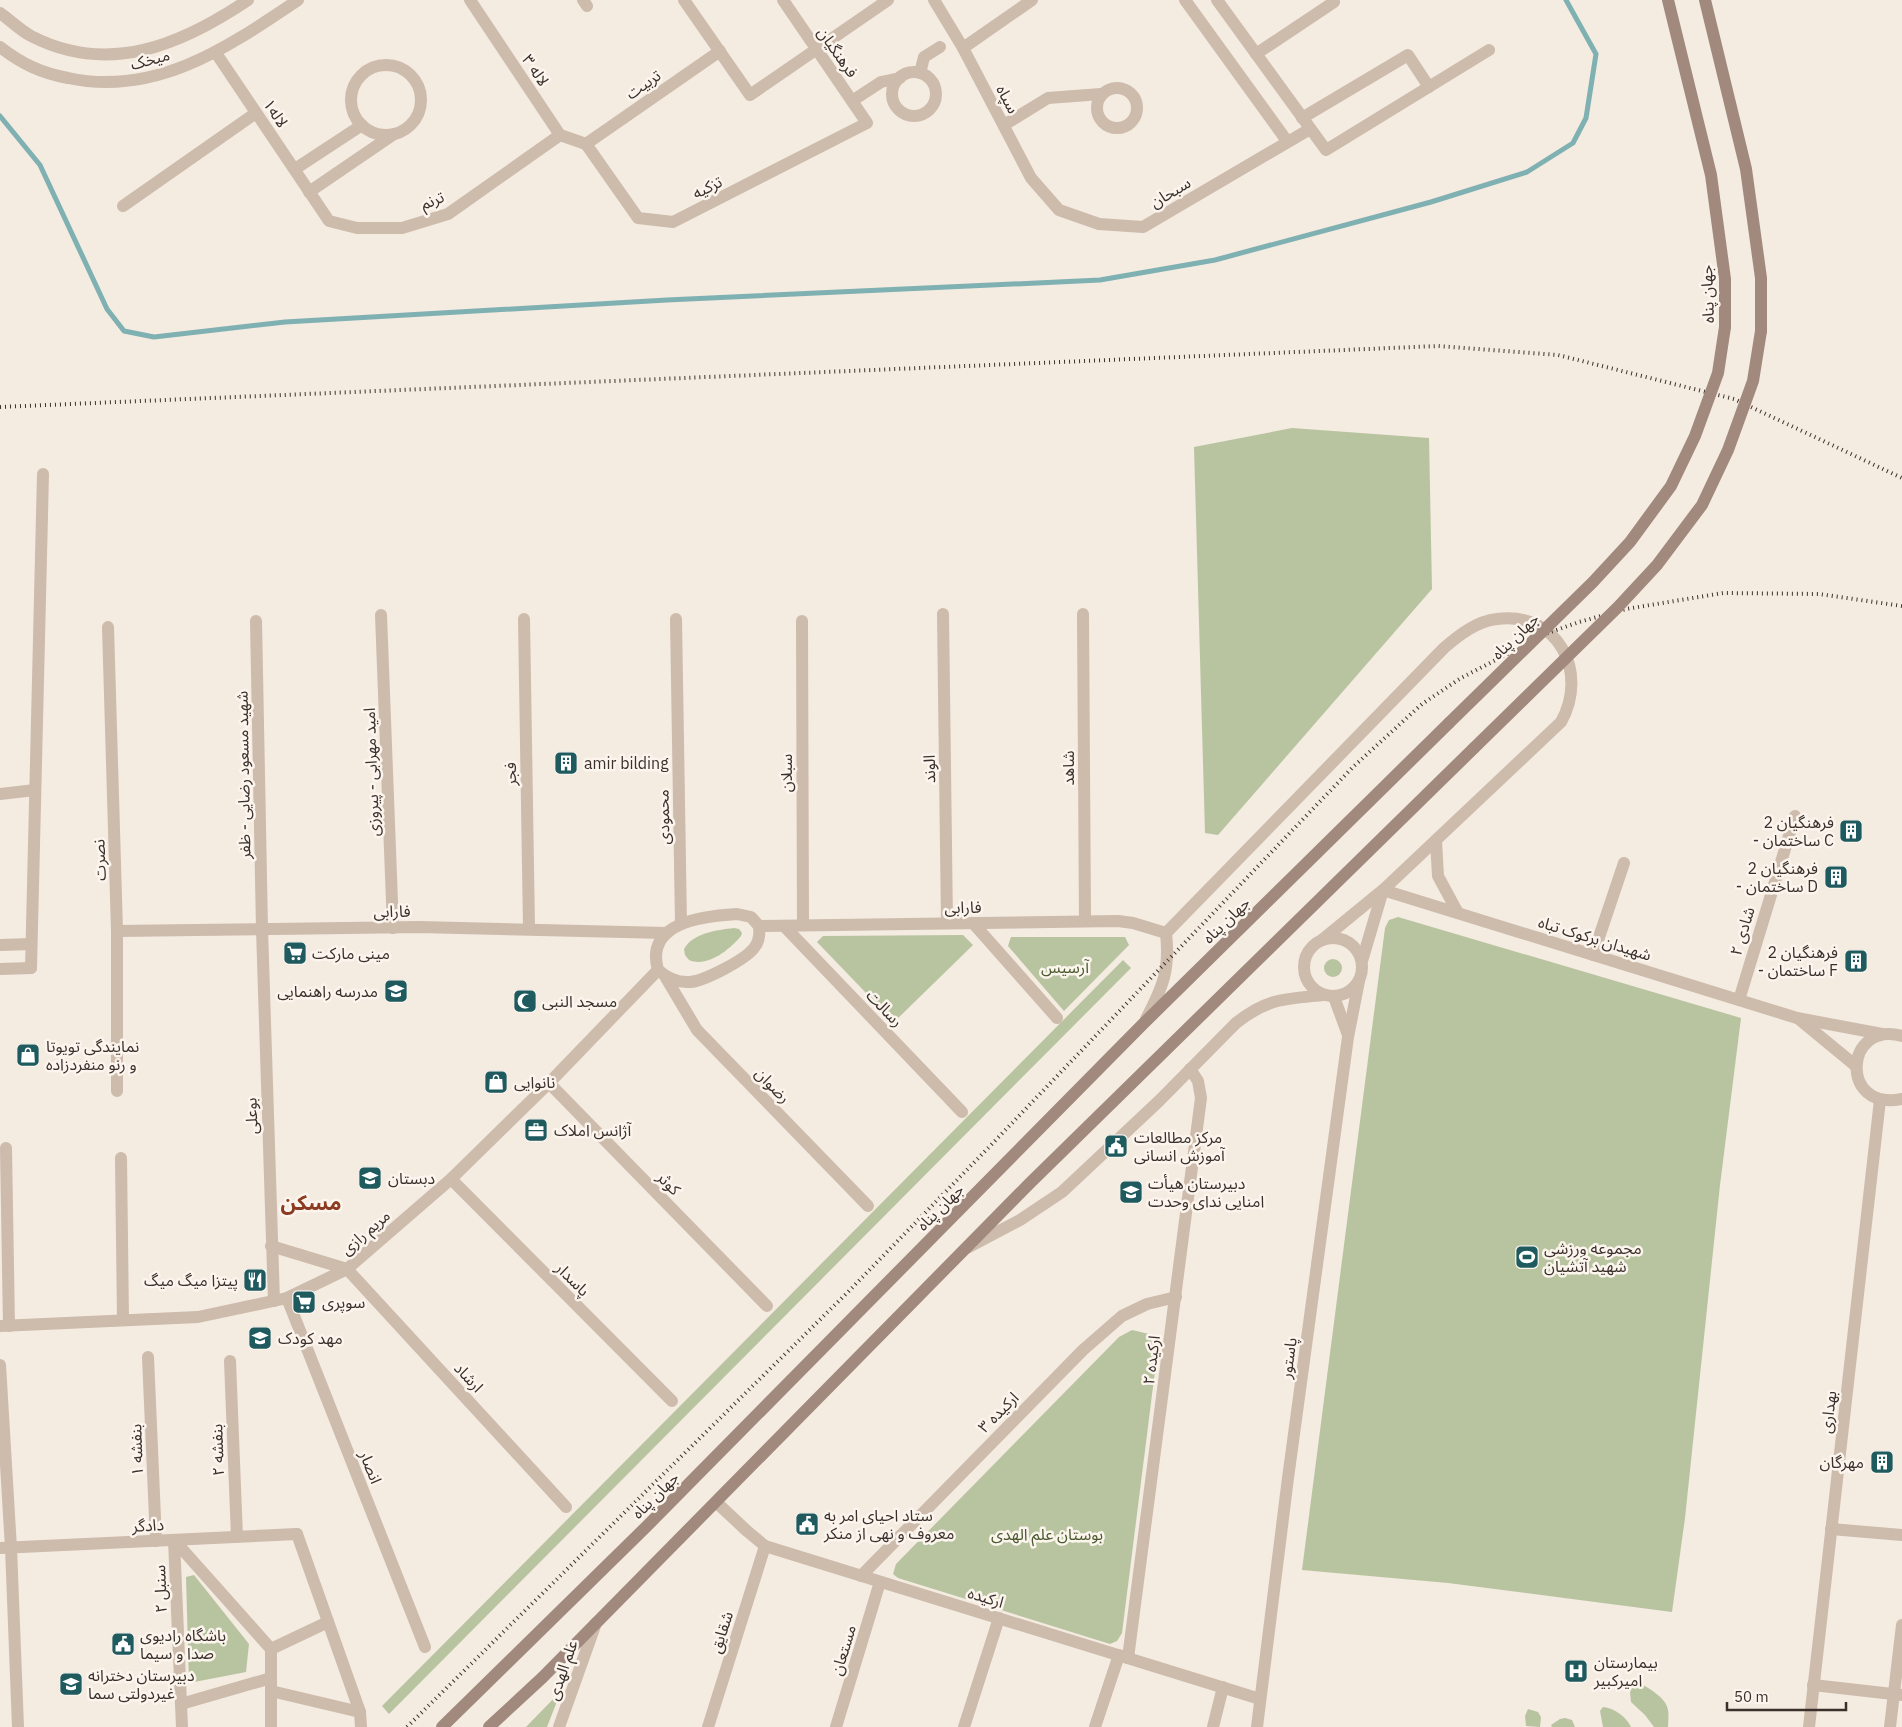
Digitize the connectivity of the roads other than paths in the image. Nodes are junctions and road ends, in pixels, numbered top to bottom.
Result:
1 (248, 0) edge
2 (298, 0) edge
3 (470, 0) edge
4 (684, 0) edge
5 (782, 0) edge
6 (888, 0) edge
7 (934, 0) edge
8 (1032, 0) edge
9 (1185, 0) edge
10 (1217, 0) edge
11 (1668, 0) edge
12 (1705, 0) edge
13 (1334, 2) dead end
14 (0, 13) edge
15 (0, 47) edge
16 (940, 47) dead end
17 (963, 48) junction
18 (817, 49) junction
19 (1489, 50) dead end
20 (720, 51) junction
21 (216, 53) junction
22 (1256, 54) junction
23 (920, 73) junction
24 (900, 78) junction
25 (1429, 87) junction
26 (1101, 94) dead end
27 (852, 101) junction
28 (256, 113) junction
29 (1302, 118) junction
30 (867, 123) joint
31 (362, 125) junction
32 (1004, 125) junction
33 (1310, 129) junction
34 (395, 134) junction
35 (560, 135) junction
36 (1287, 141) junction
37 (586, 144) junction
38 (295, 169) junction
39 (309, 192) junction
40 (123, 206) dead end
41 (1059, 210) joint
42 (43, 474) dead end
43 (942, 614) dead end
44 (1083, 614) dead end
45 (381, 615) dead end
46 (524, 619) dead end
47 (676, 619) dead end
48 (256, 621) dead end
49 (802, 621) dead end
50 (108, 627) dead end
51 (35, 790) junction
52 (0, 794) edge
53 (1795, 816) dead end
54 (1436, 841) junction
55 (1624, 863) dead end
56 (1383, 890) junction
57 (1458, 913) junction
58 (1086, 921) junction
59 (947, 923) junction
60 (973, 923) junction
61 (680, 924) junction
62 (759, 926) junction
63 (784, 926) junction
64 (803, 926) junction
65 (393, 928) junction
66 (529, 928) junction
67 (262, 929) junction
68 (117, 931) junction
69 (667, 932) junction
70 (1166, 933) junction
71 (1322, 940) junction
72 (31, 944) junction
73 (0, 945) edge
74 (1593, 954) junction
75 (1362, 961) junction
76 (0, 969) edge
77 (662, 974) junction
78 (1359, 981) junction
79 (1329, 996) junction
80 (1738, 1000) junction
81 (1057, 1018) dead end
82 (1797, 1018) junction
83 (1143, 1024) junction
84 (1882, 1034) junction
85 (1902, 1036) edge
86 (1348, 1037) junction
87 (1856, 1066) junction
88 (1190, 1069) junction
89 (549, 1082) junction
90 (117, 1091) dead end
91 (1902, 1099) edge
92 (1880, 1100) junction
93 (962, 1112) dead end
94 (6, 1148) dead end
95 (121, 1158) dead end
96 (451, 1179) junction
97 (868, 1206) dead end
98 (271, 1246) junction
99 (965, 1249) junction
100 (348, 1269) junction
101 (1176, 1297) junction
102 (287, 1298) junction
103 (274, 1302) junction
104 (767, 1306) dead end
105 (123, 1320) junction
106 (4, 1326) edge
107 (148, 1357) dead end
108 (230, 1361) dead end
109 (0, 1365) edge
110 (672, 1401) dead end
111 (716, 1502) junction
112 (566, 1507) dead end
113 (1831, 1529) junction
114 (1902, 1535) edge
115 (237, 1537) junction
116 (174, 1540) junction
117 (156, 1541) junction
118 (765, 1546) junction
119 (6, 1548) edge
120 (860, 1576) junction
121 (880, 1582) junction
122 (999, 1618) junction
123 (328, 1622) junction
124 (596, 1623) junction
125 (1902, 1625) edge
126 (425, 1647) dead end
127 (271, 1648) junction
128 (1124, 1657) junction
129 (271, 1678) junction
130 (1813, 1685) junction
131 (1223, 1687) junction
132 (271, 1691) junction
133 (1898, 1694) edge
134 (1260, 1698) junction
135 (181, 1704) junction
136 (360, 1712) junction
137 (18, 1727) edge
138 (182, 1727) edge
139 (271, 1727) edge
140 (361, 1727) edge
141 (442, 1727) edge
142 (489, 1727) edge
143 (559, 1727) edge
144 (708, 1727) edge
145 (836, 1727) edge
146 (964, 1727) edge
147 (1095, 1727) edge
148 (1213, 1727) edge
149 (1256, 1727) edge
150 (1808, 1727) edge
151 (1890, 1727) edge

1 - 14 street, میخک
2 - 21 street, میخک
3 - 35 street, لاله ۳
4 - 20 street
5 - 18 street, فرهنگیان
6 - 18 street
7 - 17 street, سپاه
8 - 17 street
9 - 36 street
10 - 22 street
11 - 83 main road, جهان پناه, bridge
12 - 99 main road, bridge
13 - 22 street
15 - 21 street, میخک
16 - 23 street
17 - 32 street, سپاه
18 - 20 street
18 - 27 street, فرهنگیان
19 - 25 street
20 - 37 street, تربیت
21 - 28 street, لاله۱
22 - 29 street
23 - 24 street
23 - 24 street
24 - 27 street
25 - 29 street
25 - 33 street
26 - 32 street
27 - 30 street, فرهنگیان
28 - 38 street, لاله۱
28 - 40 street
29 - 33 street
30 - 37 street, تزکیه
31 - 34 street
31 - 34 street
31 - 38 street
32 - 41 street, سپاه
33 - 36 street, سبحان
34 - 39 street
35 - 37 street
35 - 39 street, ترنم
36 - 41 street, سبحان
38 - 39 street, لاله۱
42 - 51 street
43 - 59 street, الوند
44 - 58 street, شاهد
45 - 65 street, امید مهرابی - پیروزی
46 - 66 street, فجر
47 - 61 street, محمودی
48 - 67 street, شهید مسعود رضایی - ظفر
49 - 64 street, سبلان
50 - 68 street, نصرت
51 - 52 street
51 - 72 street
53 - 80 street, شادی ۲
54 - 56 street
54 - 57 street
54 - 70 street
55 - 74 street
56 - 57 street, شهیدان برکوک تباه
56 - 71 street
56 - 75 street
57 - 74 street, شهیدان برکوک تباه
58 - 60 street, فارابی
58 - 70 street, فارابی
59 - 60 street, فارابی
59 - 64 street, فارابی
60 - 81 street
61 - 62 street
61 - 69 street
62 - 63 street, فارابی
62 - 77 street
63 - 64 street, فارابی
63 - 93 street, رسالت
65 - 66 street, فارابی
65 - 67 street, فارابی
66 - 69 street, فارابی
67 - 68 street, فارابی
67 - 98 street, بوعلی
68 - 90 street, نصرت
69 - 77 street
70 - 83 street
71 - 75 street
71 - 79 street
72 - 73 street
72 - 76 street
74 - 80 street, شهیدان برکوک تباه
75 - 78 street
77 - 89 street, مریم رازی
77 - 97 street, رضوان
78 - 79 street
78 - 86 street
79 - 86 street, پاستور
79 - 88 street
80 - 82 street, شهیدان برکوک تباه
82 - 84 street, شهیدان برکوک تباه
82 - 87 street
83 - 141 main road, جهان پناه
84 - 85 street, شهیدان برکوک تباه
84 - 87 street
86 - 134 street, پاستور
87 - 92 street
88 - 99 street
88 - 101 street, ارکیده ۲
89 - 96 street, مریم رازی
89 - 104 street, کوثر
91 - 92 street
92 - 113 street, بهداری
94 - 106 street
95 - 105 street
96 - 100 street, مریم رازی
96 - 110 street, پاسدار
98 - 100 street
98 - 103 street, بوعلی
99 - 111 main road
100 - 102 street, مریم رازی
100 - 112 street, ارشاد
101 - 120 street, ارکیده ۳
101 - 128 street, ارکیده ۲
102 - 103 street, مریم رازی
102 - 126 street, انصار
103 - 105 street, مریم رازی
105 - 106 street, مریم رازی
107 - 117 street, بنفشه ۱
108 - 115 street, بنفشه ۲
109 - 119 street
111 - 118 street, ارکیده
111 - 124 main road
113 - 114 street
113 - 130 street, بهداری
115 - 116 street, دادگر
115 - 123 street, دادگر
116 - 117 street, دادگر
116 - 127 street
116 - 135 street, سنبل ۲
117 - 119 street, دادگر
118 - 120 street, ارکیده
118 - 144 street, شقایق
119 - 137 street
120 - 121 street, ارکیده
121 - 122 street, ارکیده
121 - 145 street, مستعان
122 - 128 street, ارکیده
122 - 146 street
123 - 127 street
123 - 136 street
124 - 142 main road
124 - 143 street, علم الهدی
125 - 133 street
127 - 129 street
128 - 131 street, ارکیده
128 - 147 street, ارکیده ۲
129 - 132 street
129 - 135 street
130 - 133 street
130 - 150 street, بهداری
131 - 134 street, ارکیده
131 - 148 street
132 - 136 street
132 - 139 street
133 - 151 street
134 - 149 street, پاستور
135 - 138 street, سنبل ۲
136 - 140 street

